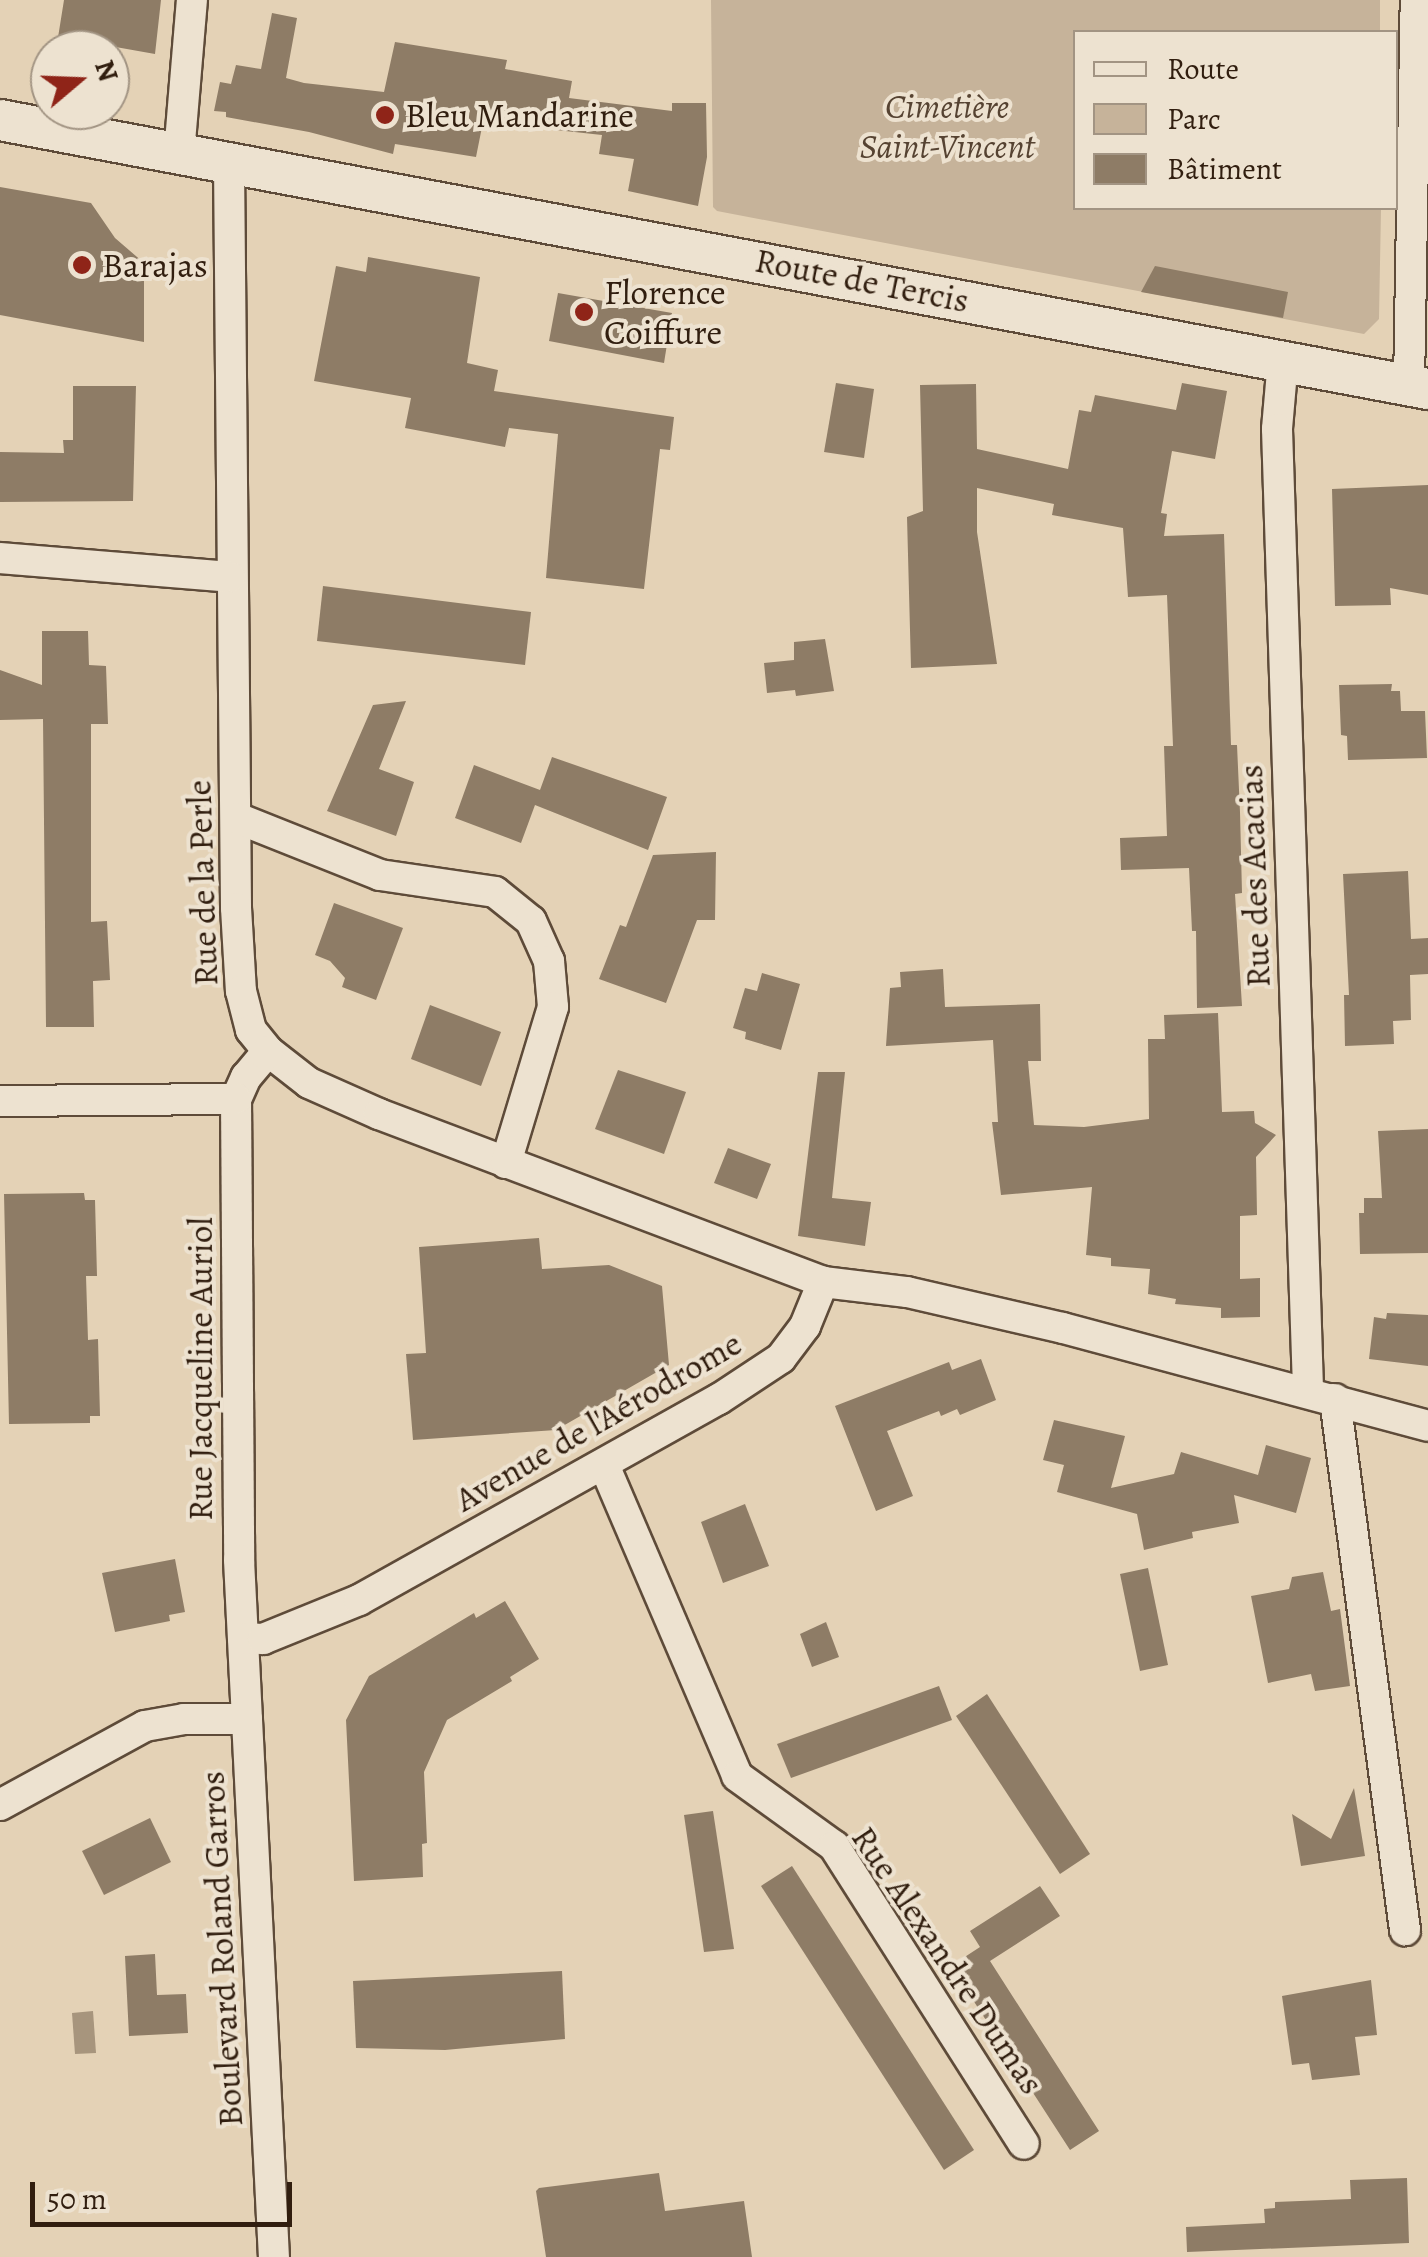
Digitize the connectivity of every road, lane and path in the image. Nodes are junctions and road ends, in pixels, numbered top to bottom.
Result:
1 (192, 0) edge
2 (1416, 0) edge
3 (0, 120) edge
4 (178, 154) junction
5 (228, 163) junction
6 (1283, 360) junction
7 (1418, 387) edge
8 (0, 558) edge
9 (230, 576) junction
10 (237, 818) junction
11 (268, 1051) junction
12 (236, 1099) junction
13 (0, 1101) edge
14 (506, 1163) junction
15 (822, 1282) junction
16 (1322, 1395) junction
17 (1428, 1426) edge
18 (604, 1465) junction
19 (243, 1638) junction
20 (247, 1719) junction
21 (0, 1804) edge
22 (1405, 1930) dead end
23 (1024, 2144) dead end
24 (274, 2257) edge

1 - 4 street
2 - 7 street
3 - 4 main road, Route de Tercis
4 - 5 main road, Route de Tercis
5 - 6 main road, Route de Tercis
5 - 9 street, Rue de la Perle
6 - 7 main road, Route de Tercis
6 - 16 street, Rue des Acacias
8 - 9 street
9 - 10 street, Rue de la Perle
10 - 11 street, Rue de la Perle
10 - 14 street
11 - 12 street
11 - 14 street, Rue de la Perle
12 - 13 street
12 - 19 street, Rue Jacqueline Auriol
14 - 15 street, Rue de la Perle
15 - 16 street
15 - 18 street, Avenue de l'Aérodrome
16 - 17 street
16 - 22 street, Rue des Acacias
18 - 19 street, Avenue de l'Aérodrome
18 - 23 street, Rue Alexandre Dumas
19 - 20 street, Boulevard Roland Garros
20 - 21 street
20 - 24 street, Boulevard Roland Garros

